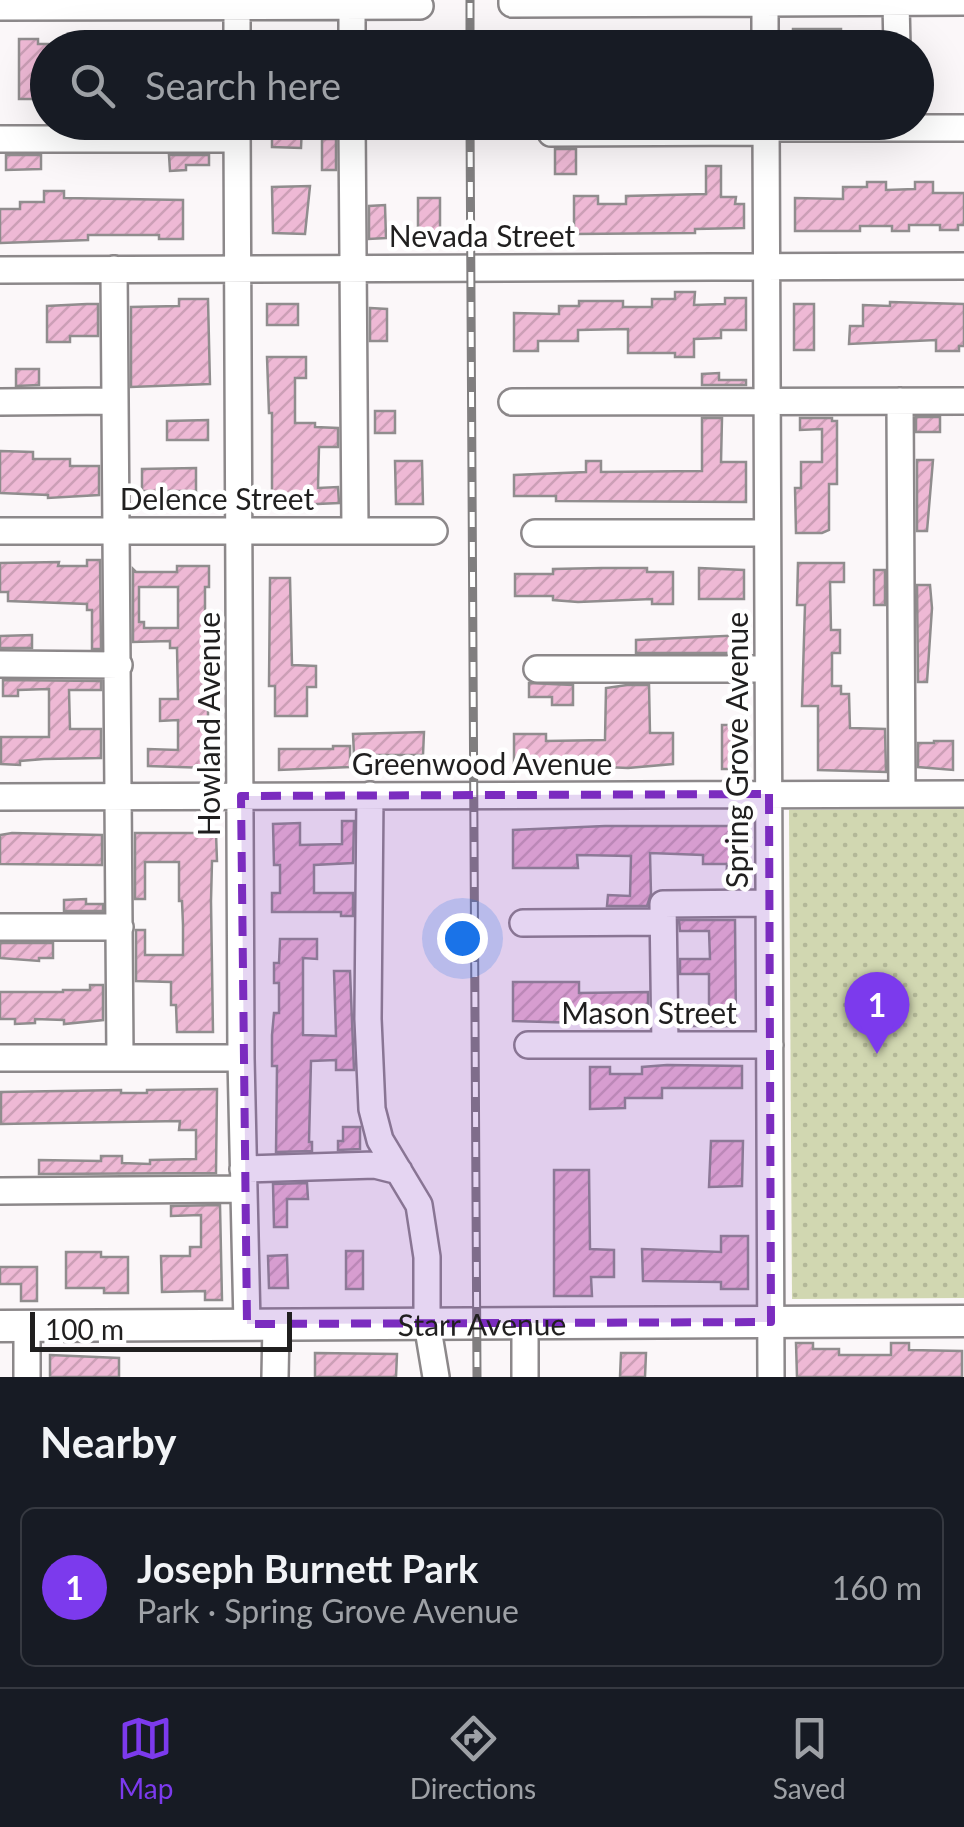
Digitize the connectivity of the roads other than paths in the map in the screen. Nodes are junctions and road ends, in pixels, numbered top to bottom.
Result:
1 (765, 1) edge
2 (512, 2) edge
3 (896, 2) edge
4 (964, 2) edge
5 (236, 4) edge
6 (352, 6) junction
7 (420, 6) dead end
8 (0, 8) edge
9 (237, 30) edge
10 (352, 30) edge
11 (765, 30) edge
12 (897, 30) edge
13 (934, 127) edge
14 (964, 128) edge
15 (30, 139) edge
16 (0, 140) edge
17 (237, 140) edge
18 (352, 140) edge
19 (766, 140) edge
20 (766, 266) junction
21 (964, 266) edge
22 (238, 268) junction
23 (352, 268) junction
24 (114, 269) junction
25 (0, 270) edge
26 (114, 401) junction
27 (767, 401) junction
28 (900, 401) junction
29 (964, 401) edge
30 (0, 402) edge
31 (512, 402) dead end
32 (114, 530) junction
33 (240, 530) junction
34 (355, 530) junction
35 (0, 531) edge
36 (434, 531) dead end
37 (536, 532) dead end
38 (768, 534) junction
39 (0, 664) edge
40 (118, 665) junction
41 (538, 669) dead end
42 (768, 669) junction
43 (769, 794) junction
44 (902, 794) junction
45 (964, 794) edge
46 (0, 796) edge
47 (116, 796) junction
48 (241, 796) junction
49 (370, 796) junction
50 (769, 903) junction
51 (663, 922) junction
52 (523, 923) dead end
53 (0, 927) edge
54 (120, 927) junction
55 (528, 1045) dead end
56 (664, 1045) junction
57 (770, 1045) junction
58 (0, 1058) edge
59 (120, 1058) junction
60 (241, 1058) junction
61 (380, 1140) junction
62 (360, 1166) junction
63 (399, 1171) junction
64 (244, 1179) junction
65 (0, 1190) edge
66 (964, 1321) edge
67 (771, 1322) junction
68 (427, 1323) junction
69 (525, 1323) junction
70 (261, 1324) junction
71 (13, 1326) edge
72 (27, 1377) edge
73 (275, 1377) edge
74 (436, 1377) edge
75 (525, 1377) edge
76 (771, 1377) edge

1 - 2 street
1 - 3 street
1 - 11 street
3 - 4 street
3 - 12 street
5 - 6 street
5 - 8 street
5 - 9 street
6 - 7 street
6 - 10 street
13 - 14 street
15 - 16 street
17 - 22 street, Howland Avenue
18 - 23 street
19 - 20 street, Spring Grove Avenue
20 - 21 street, Nevada Street
20 - 23 street, Nevada Street
20 - 27 street, Spring Grove Avenue
22 - 23 street, Nevada Street
22 - 24 street, Nevada Street
22 - 33 street, Howland Avenue
23 - 34 street
24 - 25 street, Nevada Street
24 - 26 street
26 - 30 street
26 - 32 street
27 - 28 street
27 - 31 street
27 - 38 street, Spring Grove Avenue
28 - 29 street
28 - 44 street
32 - 33 street, Delence Street
32 - 35 street, Delence Street
32 - 40 street
33 - 34 street, Delence Street
33 - 48 street, Howland Avenue
34 - 36 street, Delence Street
37 - 38 street
38 - 42 street, Spring Grove Avenue
39 - 40 street
40 - 47 street
41 - 42 street
42 - 43 street, Spring Grove Avenue
43 - 44 street, Greenwood Avenue
43 - 49 street, Greenwood Avenue
43 - 50 street, Spring Grove Avenue
44 - 45 street, Greenwood Avenue
46 - 47 street, Greenwood Avenue
47 - 48 street, Greenwood Avenue
47 - 54 street
48 - 49 street, Greenwood Avenue
48 - 60 street, Howland Avenue
49 - 61 street
50 - 51 street
50 - 57 street, Spring Grove Avenue
51 - 52 street
51 - 56 street
53 - 54 street
54 - 59 street
55 - 56 street, Mason Street
56 - 57 street, Mason Street
57 - 67 street, Spring Grove Avenue
58 - 59 street
59 - 60 street
60 - 64 street, Howland Avenue
61 - 62 street
61 - 63 street
62 - 63 street
62 - 64 street
63 - 68 street
64 - 65 street
64 - 70 street, Howland Avenue
66 - 67 main road, Starr Avenue
67 - 69 main road, Starr Avenue
67 - 76 street, Spring Grove Avenue
68 - 69 main road, Starr Avenue
68 - 70 main road, Starr Avenue
68 - 74 street
69 - 75 street
70 - 71 main road, Starr Avenue
70 - 73 street, Howland Avenue
71 - 72 street

